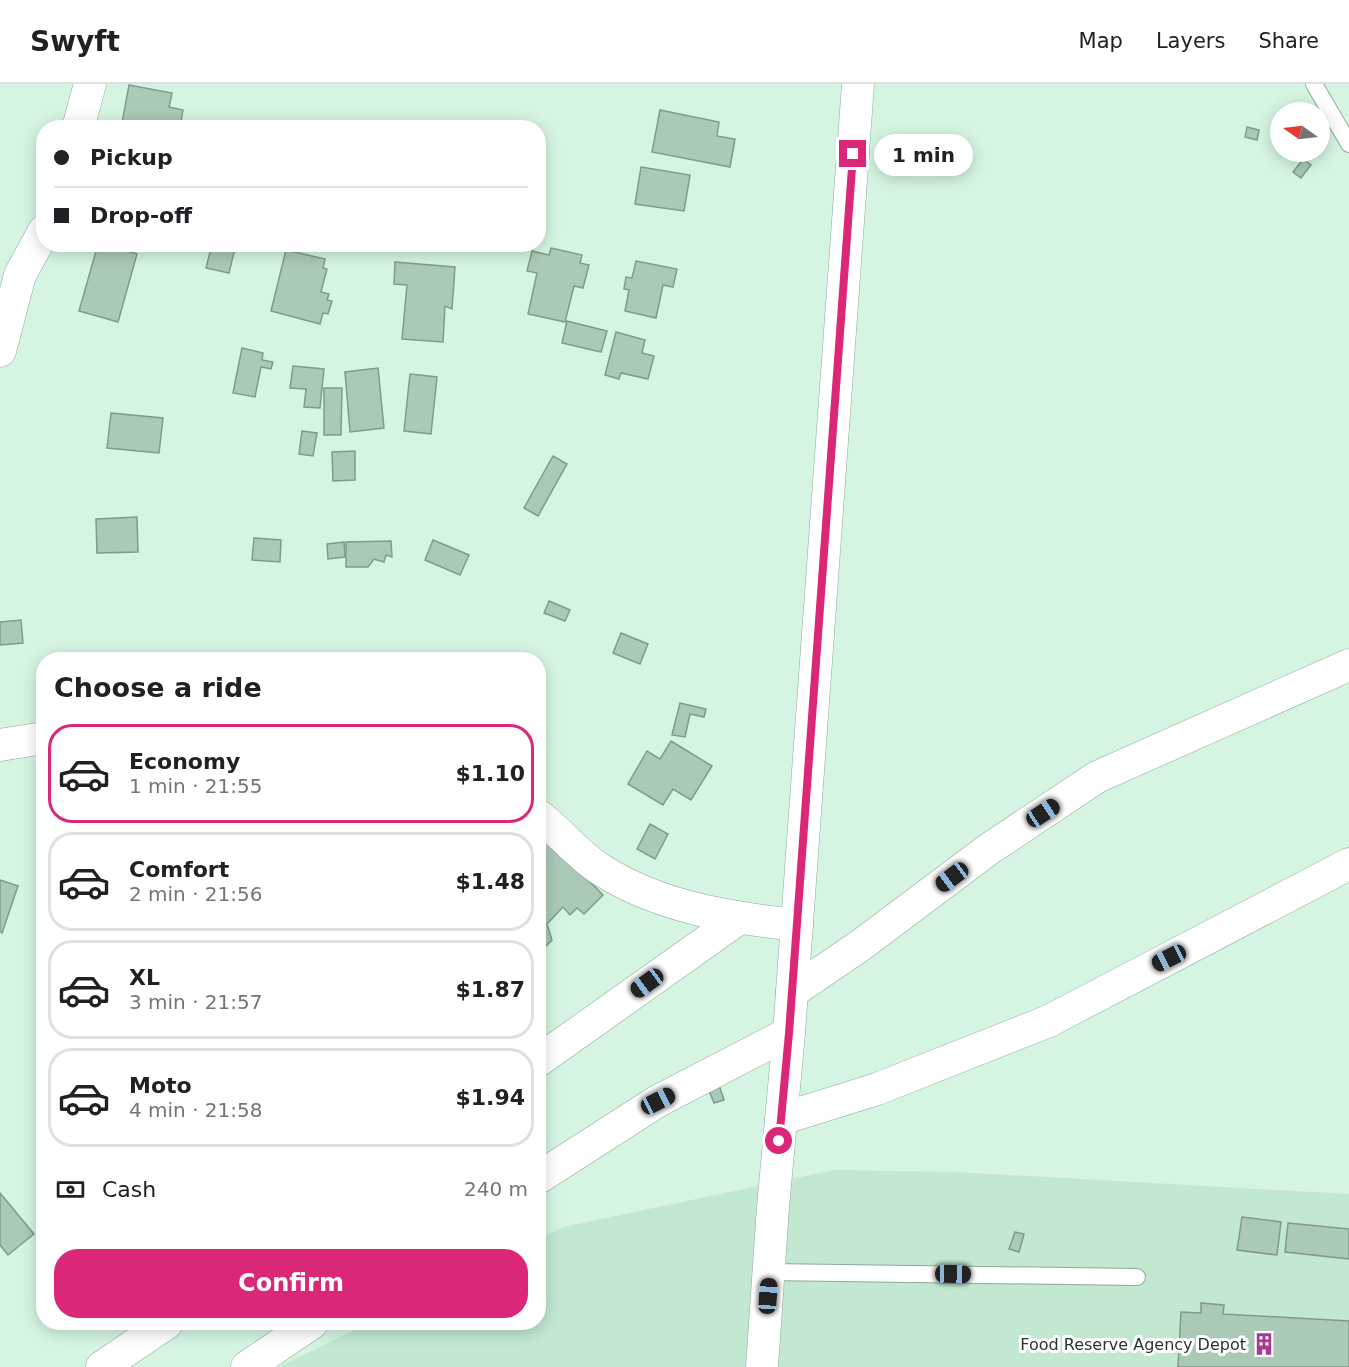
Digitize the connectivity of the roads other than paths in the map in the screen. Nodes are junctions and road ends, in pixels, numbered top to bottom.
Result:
1 (90, 84) edge
2 (858, 84) edge
3 (1314, 84) edge
4 (80, 120) edge
5 (1349, 144) edge
6 (36, 246) edge
7 (0, 351) edge
8 (1349, 665) edge
9 (36, 739) edge
10 (0, 745) edge
11 (546, 822) edge
12 (1349, 864) edge
13 (738, 919) junction
14 (797, 925) junction
15 (792, 992) junction
16 (789, 1033) junction
17 (546, 1055) edge
18 (781, 1119) junction
19 (546, 1173) edge
20 (769, 1272) junction
21 (1137, 1277) dead end
22 (157, 1330) edge
23 (302, 1330) edge
24 (102, 1367) edge
25 (247, 1367) edge
26 (762, 1367) edge

1 - 4 street
2 - 14 street
3 - 5 lane
6 - 7 street
8 - 15 street
9 - 10 street
11 - 13 street
12 - 18 street
13 - 14 street
13 - 17 street
14 - 15 street
15 - 16 street
16 - 18 street
16 - 19 street
18 - 20 street
20 - 21 lane
20 - 26 street
22 - 24 street
23 - 25 street

